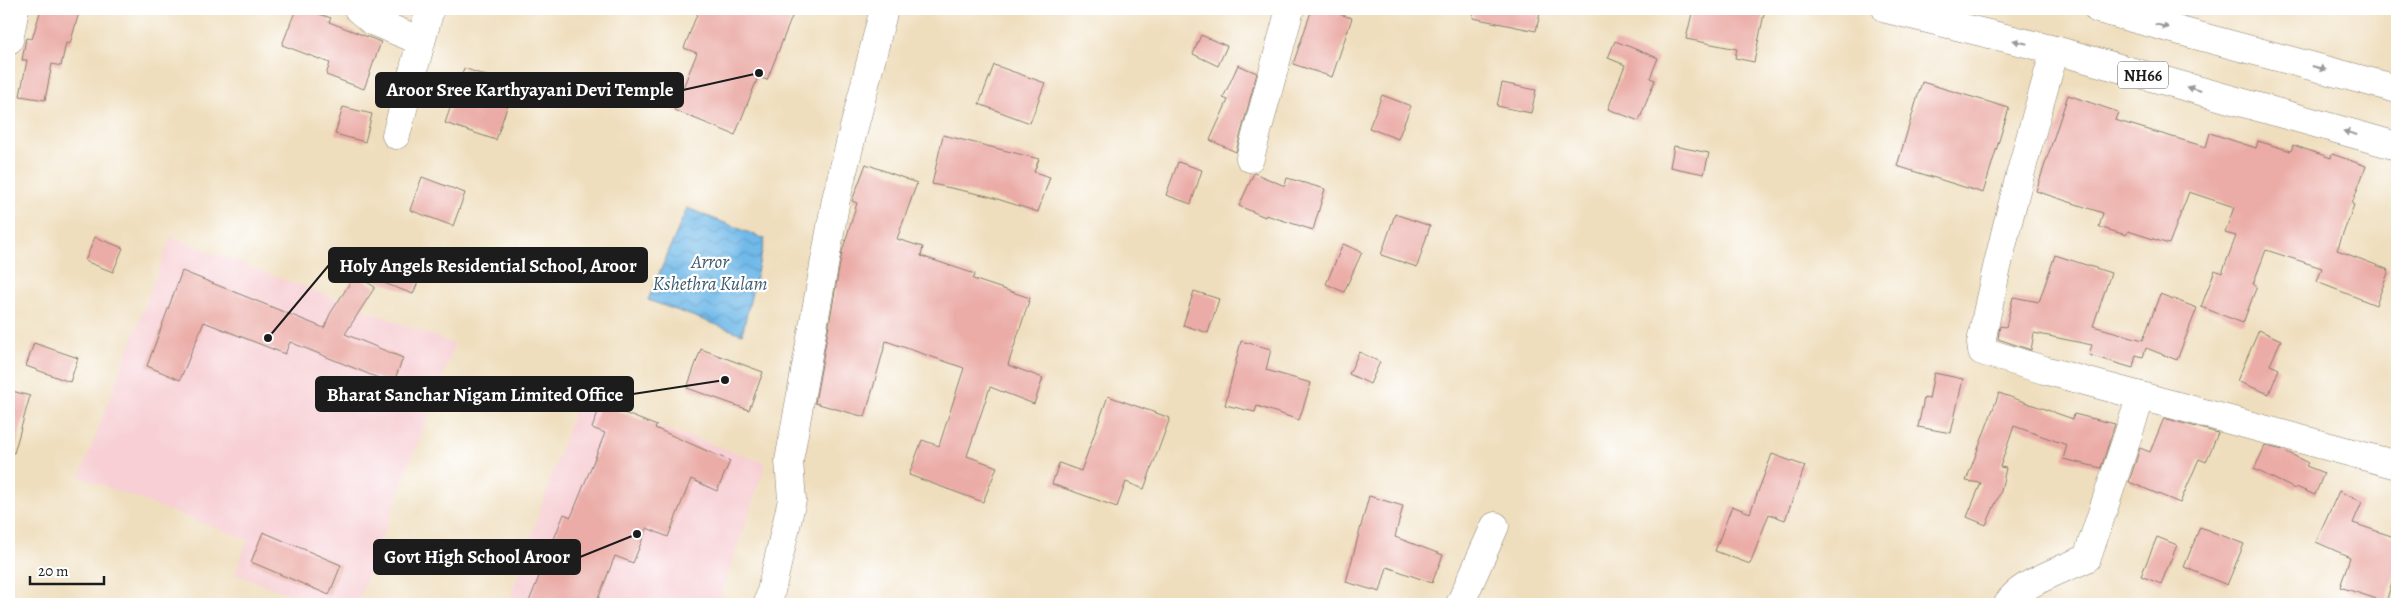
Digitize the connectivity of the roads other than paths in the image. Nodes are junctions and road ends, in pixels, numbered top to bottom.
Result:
1 (14, 9) edge
2 (358, 9) edge
3 (430, 9) edge
4 (884, 9) edge
5 (1290, 9) edge
6 (1886, 9) edge
7 (2098, 9) edge
8 (9, 40) edge
9 (422, 40) junction
10 (2055, 50) junction
11 (2397, 89) edge
12 (396, 136) dead end
13 (2397, 146) edge
14 (1250, 158) dead end
15 (2141, 396) junction
16 (2397, 465) edge
17 (1495, 526) dead end
18 (768, 604) edge
19 (1460, 604) edge
20 (2008, 604) edge

1 - 8 main road
2 - 9 main road
3 - 9 main road
4 - 18 main road
5 - 14 main road
10 -> 6 main road, NH66
7 -> 11 main road
9 - 12 main road
13 -> 10 main road, NH66
10 - 15 main road
15 - 16 main road
15 - 20 main road
17 - 19 main road

